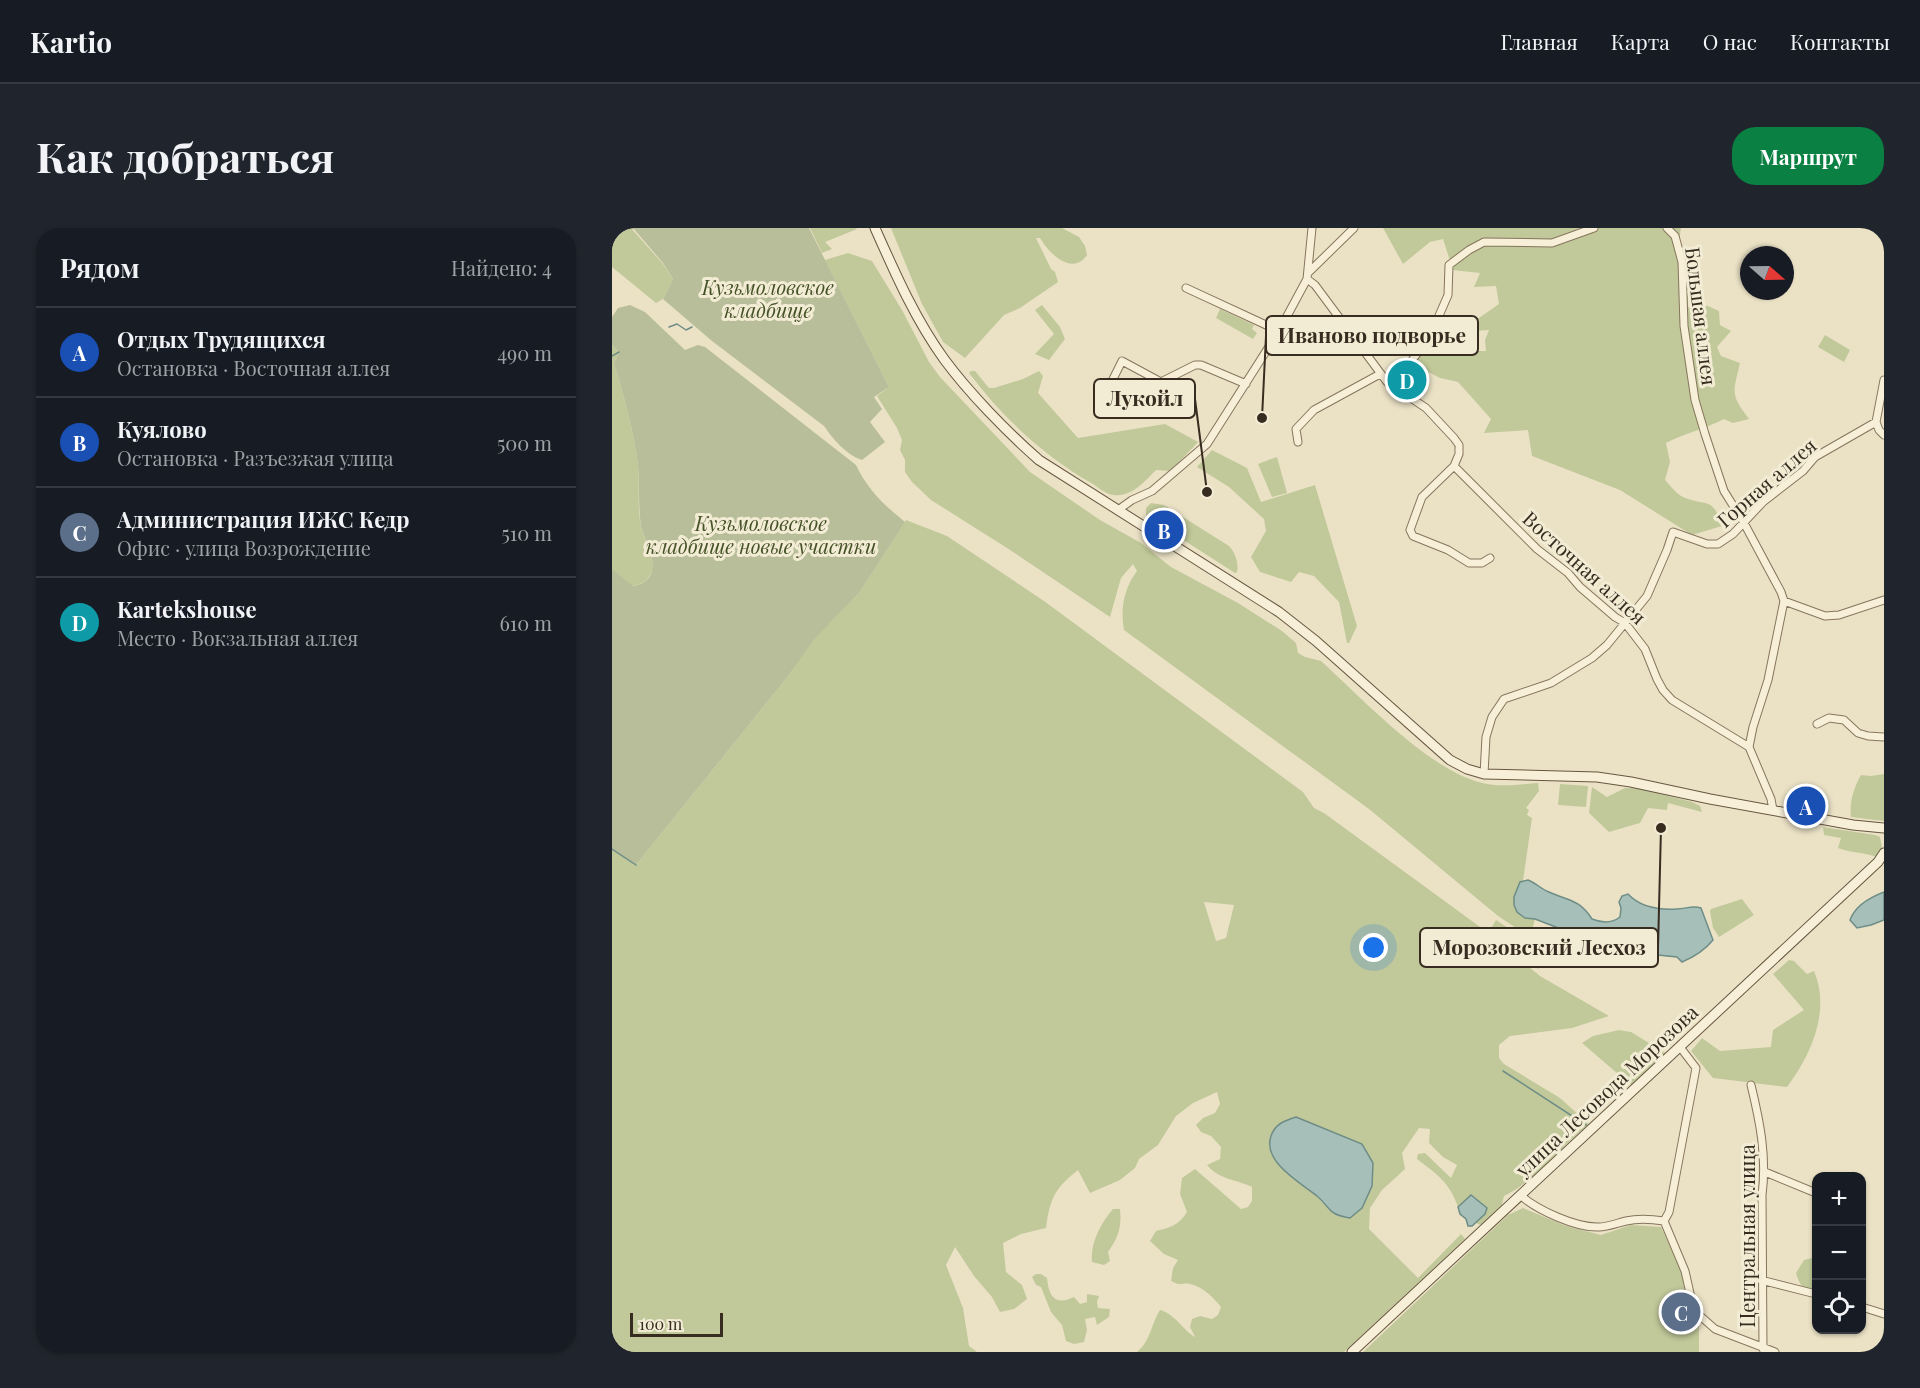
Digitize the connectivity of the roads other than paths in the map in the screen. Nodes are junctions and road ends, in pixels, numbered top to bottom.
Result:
1 (875, 228) edge
2 (1312, 228) edge
3 (1354, 228) edge
4 (1594, 228) edge
5 (1666, 228) edge
6 (1308, 276) junction
7 (1186, 288) dead end
8 (1279, 331) junction
9 (1380, 374) junction
10 (1884, 380) edge
11 (1390, 383) junction
12 (1246, 384) junction
13 (1101, 403) dead end
14 (1876, 422) junction
15 (1884, 435) edge
16 (1298, 442) dead end
17 (1454, 466) junction
18 (1118, 510) junction
19 (1744, 523) junction
20 (1490, 558) dead end
21 (1884, 600) edge
22 (1784, 602) junction
23 (1625, 623) junction
24 (1816, 724) dead end
25 (1884, 737) edge
26 (1749, 747) junction
27 (1484, 774) junction
28 (1773, 810) junction
29 (1884, 828) edge
30 (1884, 854) edge
31 (1680, 1047) junction
32 (1751, 1085) dead end
33 (1765, 1172) junction
34 (1812, 1191) edge
35 (1521, 1195) junction
36 (1664, 1221) junction
37 (1761, 1280) junction
38 (1812, 1293) edge
39 (1866, 1308) edge
40 (1884, 1314) edge
41 (1763, 1350) edge
42 (1352, 1352) edge
43 (1774, 1352) edge

1 - 18 main road
2 - 6 street
3 - 6 street
4 - 11 street
5 - 19 street, Большая аллея
6 - 8 street
6 - 9 street
7 - 8 street
8 - 12 street
9 - 11 street
9 - 16 street
10 - 14 street
11 - 17 street
12 - 13 street
12 - 18 street
14 - 15 street
14 - 19 street, Горная аллея
17 - 20 street
17 - 23 street, Восточная аллея
18 - 27 main road
19 - 22 street, Большая аллея
19 - 23 street, Горная аллея
21 - 22 street
22 - 26 street
23 - 26 street, Восточная аллея
23 - 27 street, Горная аллея
24 - 25 street
26 - 28 street
27 - 28 main road
28 - 29 main road
30 - 31 main road, улица Лесовода Морозова
31 - 35 main road, улица Лесовода Морозова
31 - 36 street
32 - 33 street, Центральная улица
33 - 34 street
33 - 37 street, Центральная улица
35 - 36 street
35 - 42 main road, улица Лесовода Морозова
36 - 41 street
37 - 38 street
37 - 41 street, Центральная улица
39 - 40 street
41 - 43 street

